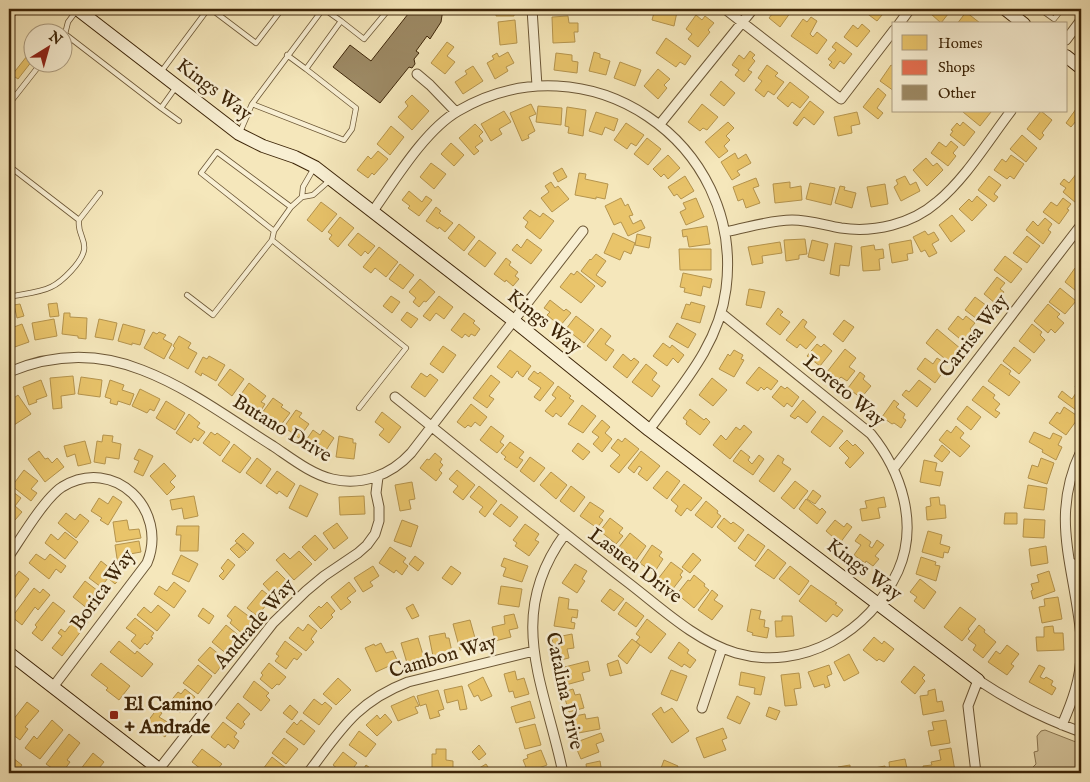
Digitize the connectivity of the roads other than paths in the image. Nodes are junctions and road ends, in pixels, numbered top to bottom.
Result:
1 (78, 9) edge
2 (210, 9) edge
3 (282, 9) edge
4 (323, 9) edge
5 (389, 9) edge
6 (532, 9) edge
7 (726, 9) edge
8 (753, 9) edge
9 (910, 9) edge
10 (1005, 9) edge
11 (1040, 9) edge
12 (1062, 9) edge
13 (1081, 20) edge
14 (341, 21) junction
15 (68, 22) edge
16 (742, 22) junction
17 (900, 22) edge
18 (1021, 22) edge
19 (892, 33) edge
20 (1068, 37) edge
21 (72, 41) edge
22 (287, 55) junction
23 (1068, 58) edge
24 (1081, 68) edge
25 (306, 69) junction
26 (34, 72) edge
27 (160, 73) junction
28 (417, 74) dead end
29 (177, 86) junction
30 (537, 86) junction
31 (9, 104) edge
32 (252, 104) junction
33 (161, 108) junction
34 (456, 112) junction
35 (1010, 112) edge
36 (179, 121) dead end
37 (660, 124) junction
38 (239, 134) junction
39 (9, 166) edge
40 (315, 167) junction
41 (331, 179) junction
42 (100, 193) dead end
43 (302, 197) junction
44 (291, 207) junction
45 (373, 212) junction
46 (79, 220) junction
47 (1081, 225) edge
48 (274, 231) junction
49 (583, 231) dead end
50 (725, 232) junction
51 (272, 240) junction
52 (187, 295) dead end
53 (9, 296) edge
54 (721, 314) junction
55 (514, 321) junction
56 (9, 372) edge
57 (395, 398) dead end
58 (359, 408) dead end
59 (432, 427) junction
60 (649, 430) junction
61 (1081, 451) edge
62 (894, 468) junction
63 (378, 477) junction
64 (565, 534) junction
65 (9, 556) edge
66 (1081, 563) edge
67 (1070, 564) junction
68 (877, 604) junction
69 (1081, 637) edge
70 (722, 648) junction
71 (534, 651) junction
72 (9, 653) edge
73 (1081, 653) edge
74 (978, 680) junction
75 (53, 687) junction
76 (702, 708) dead end
77 (1062, 725) junction
78 (1081, 732) edge
79 (159, 772) edge
80 (308, 773) edge
81 (564, 773) edge
82 (976, 773) edge

1 - 15 lane
1 - 27 street, Kings Way
2 - 3 lane
2 - 27 lane
4 - 14 lane
4 - 22 lane
5 - 14 lane
6 - 30 street
7 - 16 street
8 - 16 street
9 - 17 street
10 - 18 street
11 - 12 lane
13 - 20 street
14 - 25 lane
16 - 19 street
16 - 37 street
21 - 33 lane
22 - 25 lane
22 - 32 lane
23 - 24 street
25 - 32 lane
26 - 31 lane
27 - 29 street, Kings Way
28 - 34 street
29 - 33 lane
29 - 38 street, Kings Way
30 - 34 street
30 - 37 street
32 - 38 lane
33 - 36 lane
34 - 45 street
35 - 50 street
37 - 50 street
38 - 40 street, Kings Way
39 - 46 lane
40 - 41 street, Kings Way
40 - 43 lane
41 - 43 lane
41 - 45 street, Kings Way
42 - 46 lane
43 - 44 lane
44 - 48 lane
44 - 48 lane
45 - 55 street, Kings Way
46 - 53 lane
47 - 62 street, Carrisa Way
48 - 51 lane
49 - 55 street, Butano Drive
50 - 54 street
51 - 52 lane
51 - 58 lane
54 - 60 street
54 - 62 street, Loreto Way
55 - 59 street, Butano Drive
55 - 60 street, Kings Way
56 - 63 street, Butano Drive
57 - 59 street, Lasuen Drive
59 - 63 street, Butano Drive
59 - 64 street, Lasuen Drive
60 - 68 street, Kings Way
61 - 67 street
62 - 68 street, Loreto Way
63 - 79 street, Andrade Way
64 - 70 street, Lasuen Drive
64 - 71 street, Catalina Drive
65 - 75 street, Borica Way
66 - 67 street
67 - 69 street
68 - 70 street, Lasuen Drive
68 - 74 street, Kings Way
70 - 76 street
71 - 80 street, Cambon Way
71 - 81 street, Catalina Drive
72 - 75 street
73 - 77 street
74 - 77 street
74 - 82 street
75 - 79 street
77 - 78 street

